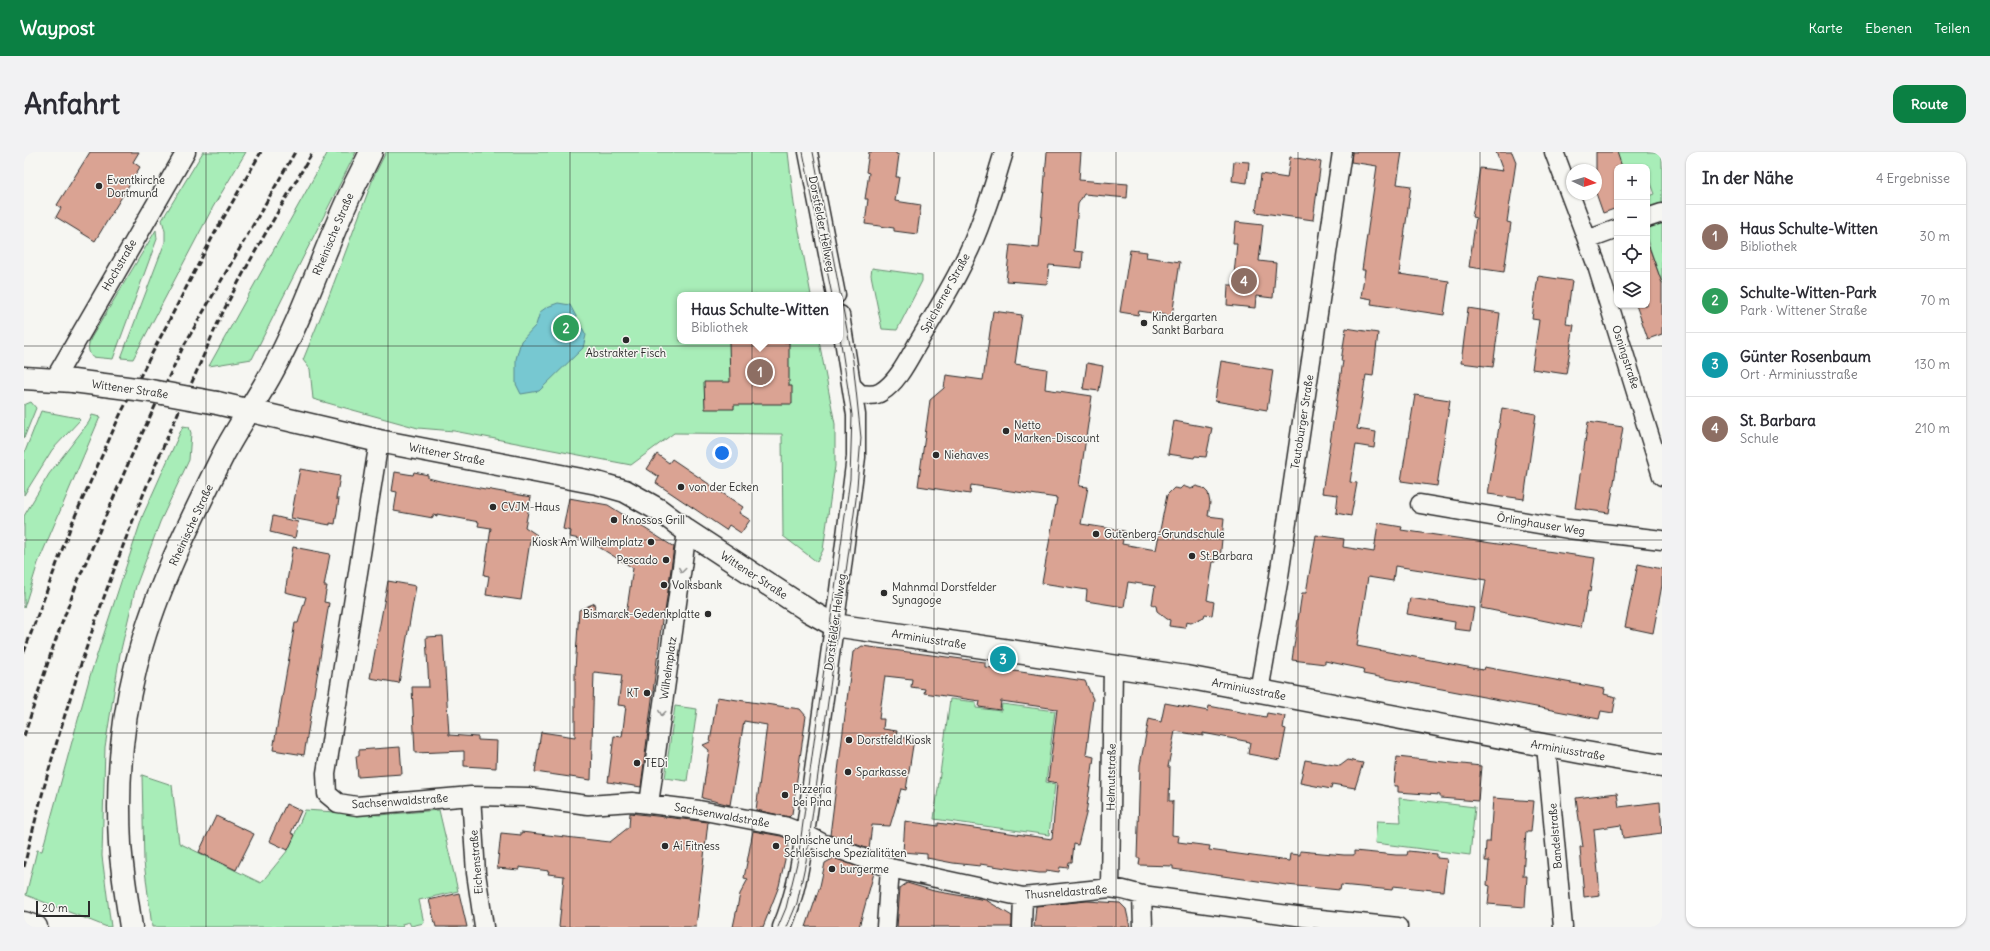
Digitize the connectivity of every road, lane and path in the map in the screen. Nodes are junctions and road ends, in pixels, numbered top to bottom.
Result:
1 (186, 152) edge
2 (371, 152) edge
3 (808, 152) edge
4 (1004, 152) edge
5 (1342, 152) edge
6 (1554, 152) edge
7 (1662, 213) edge
8 (1650, 217) edge
9 (1614, 230) edge
10 (1587, 240) junction
11 (835, 292) edge
12 (843, 333) edge
13 (24, 378) edge
14 (64, 381) junction
15 (852, 386) junction
16 (249, 411) junction
17 (379, 441) junction
18 (1662, 476) edge
19 (1420, 504) dead end
20 (687, 532) junction
21 (1662, 540) edge
22 (834, 625) junction
23 (1113, 665) junction
24 (1259, 691) junction
25 (1546, 746) junction
26 (1662, 766) edge
27 (471, 796) junction
28 (649, 804) junction
29 (806, 834) junction
30 (890, 868) junction
31 (1110, 888) junction
32 (1142, 895) junction
33 (1023, 896) junction
34 (1310, 922) edge
35 (24, 923) edge
36 (36, 927) edge
37 (131, 927) edge
38 (484, 927) edge
39 (782, 927) edge
40 (886, 927) edge
41 (1022, 927) edge
42 (1143, 927) edge
43 (1398, 927) edge
44 (1563, 927) edge

1 - 14 street, Hochstraße
2 - 16 main road, Rheinische Straße
3 - 11 street, Dorstfelder Hellweg
4 - 15 street, Spicherner Straße
5 - 24 street, Teutoburger Straße
6 - 10 street, Osningstraße
7 - 8 street
9 - 10 street
10 - 18 street, Osningstraße
12 - 15 street, Dorstfelder Hellweg
13 - 14 main road, Wittener Straße
14 - 16 main road, Wittener Straße, bridge
15 - 22 street, Dorstfelder Hellweg
16 - 17 main road, Wittener Straße
16 - 37 main road, Rheinische Straße
17 - 20 main road, Wittener Straße
17 - 27 street, Sachsenwaldstraße
19 - 21 street, Örlinghauser Weg
20 - 22 main road, Wittener Straße
20 -> 28 street, Wilhelmplatz
22 - 23 main road, Arminiusstraße
22 - 29 street, Dorstfelder Hellweg
23 - 24 main road, Arminiusstraße
23 - 31 street, Helmutstraße
24 - 25 main road, Arminiusstraße
25 - 26 main road, Arminiusstraße
25 - 44 street, Bandelstraße
27 - 28 street, Sachsenwaldstraße
27 - 38 street, Eichenstraße
28 - 29 street, Sachsenwaldstraße
29 - 30 street, Thusneldastraße
29 - 39 street, Dorstfelder Hellweg
30 - 33 street, Thusneldastraße
30 - 40 street
31 - 32 street, Thusneldastraße
31 - 33 street, Thusneldastraße
32 - 34 street, Thusneldastraße
32 - 42 street
33 - 41 street
34 - 43 street, Thusneldastraße
35 - 36 main road

